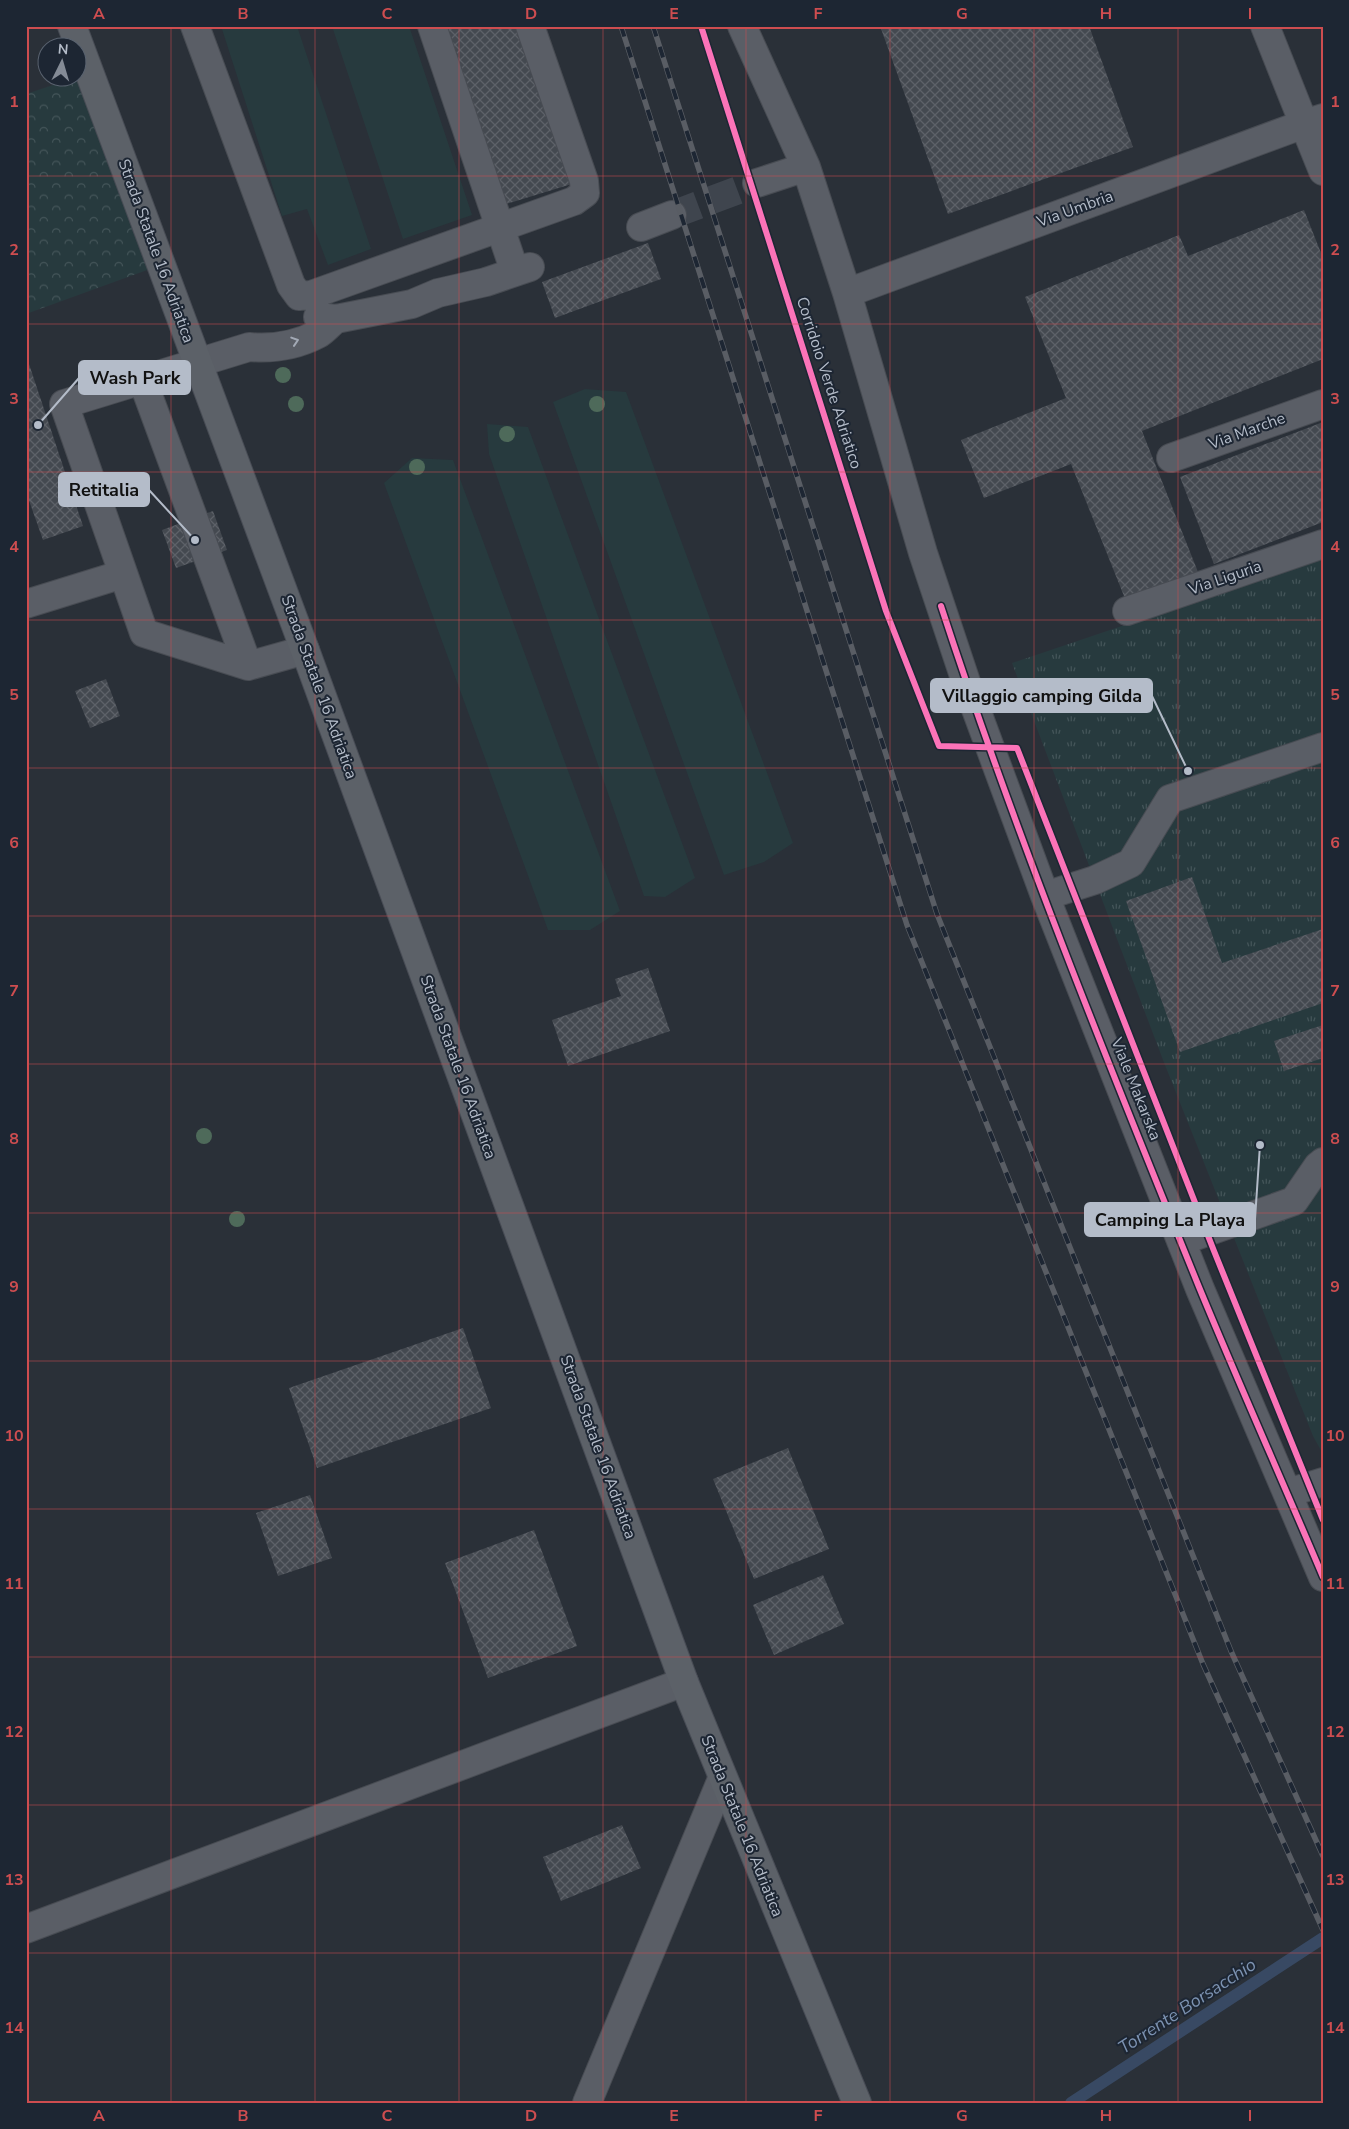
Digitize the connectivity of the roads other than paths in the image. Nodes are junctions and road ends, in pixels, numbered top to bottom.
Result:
1 (72, 26) edge
2 (195, 26) edge
3 (432, 26) edge
4 (530, 26) edge
5 (742, 26) edge
6 (1265, 26) edge
7 (1313, 121) edge
8 (806, 167) junction
9 (1323, 171) edge
10 (757, 183) tunnel mouth
11 (672, 216) tunnel mouth
12 (499, 227) junction
13 (641, 227) dead end
14 (847, 293) junction
15 (198, 362) junction
16 (142, 379) junction
17 (1323, 404) edge
18 (1171, 458) dead end
19 (1323, 544) edge
20 (123, 574) junction
21 (26, 604) edge
22 (1127, 612) dead end
23 (305, 650) junction
24 (248, 666) junction
25 (1323, 747) edge
26 (1045, 896) junction
27 (1323, 1162) edge
28 (1181, 1241) junction
29 (1323, 1482) edge
30 (1288, 1492) junction
31 (1323, 1577) edge
32 (684, 1682) junction
33 (722, 1779) junction
34 (26, 1929) edge
35 (854, 2096) edge
36 (587, 2103) edge

1 - 15 main road, Strada Statale 16 Adriatica
2 - 12 street
3 - 12 street
4 - 12 street
5 - 8 street, Viale Makarska
6 - 7 street
7 - 9 street
7 - 14 street, Via Umbria
8 - 10 street
8 - 14 street, Viale Makarska
11 - 13 street
12 - 15 street
14 - 26 street, Viale Makarska
15 - 16 street
15 - 23 main road, Strada Statale 16 Adriatica
16 - 20 street
16 - 24 street
17 - 18 street, Via Marche
19 - 22 street, Via Liguria
20 - 21 street
20 - 24 street
23 - 24 street
23 - 32 main road, Strada Statale 16 Adriatica
25 - 26 street
26 - 28 street, Viale Makarska
27 - 28 street
28 - 30 street, Viale Makarska
29 - 30 street
30 - 31 street, Viale Makarska
32 - 33 main road, Strada Statale 16 Adriatica
32 - 34 street
33 - 35 main road, Strada Statale 16 Adriatica
33 - 36 street

